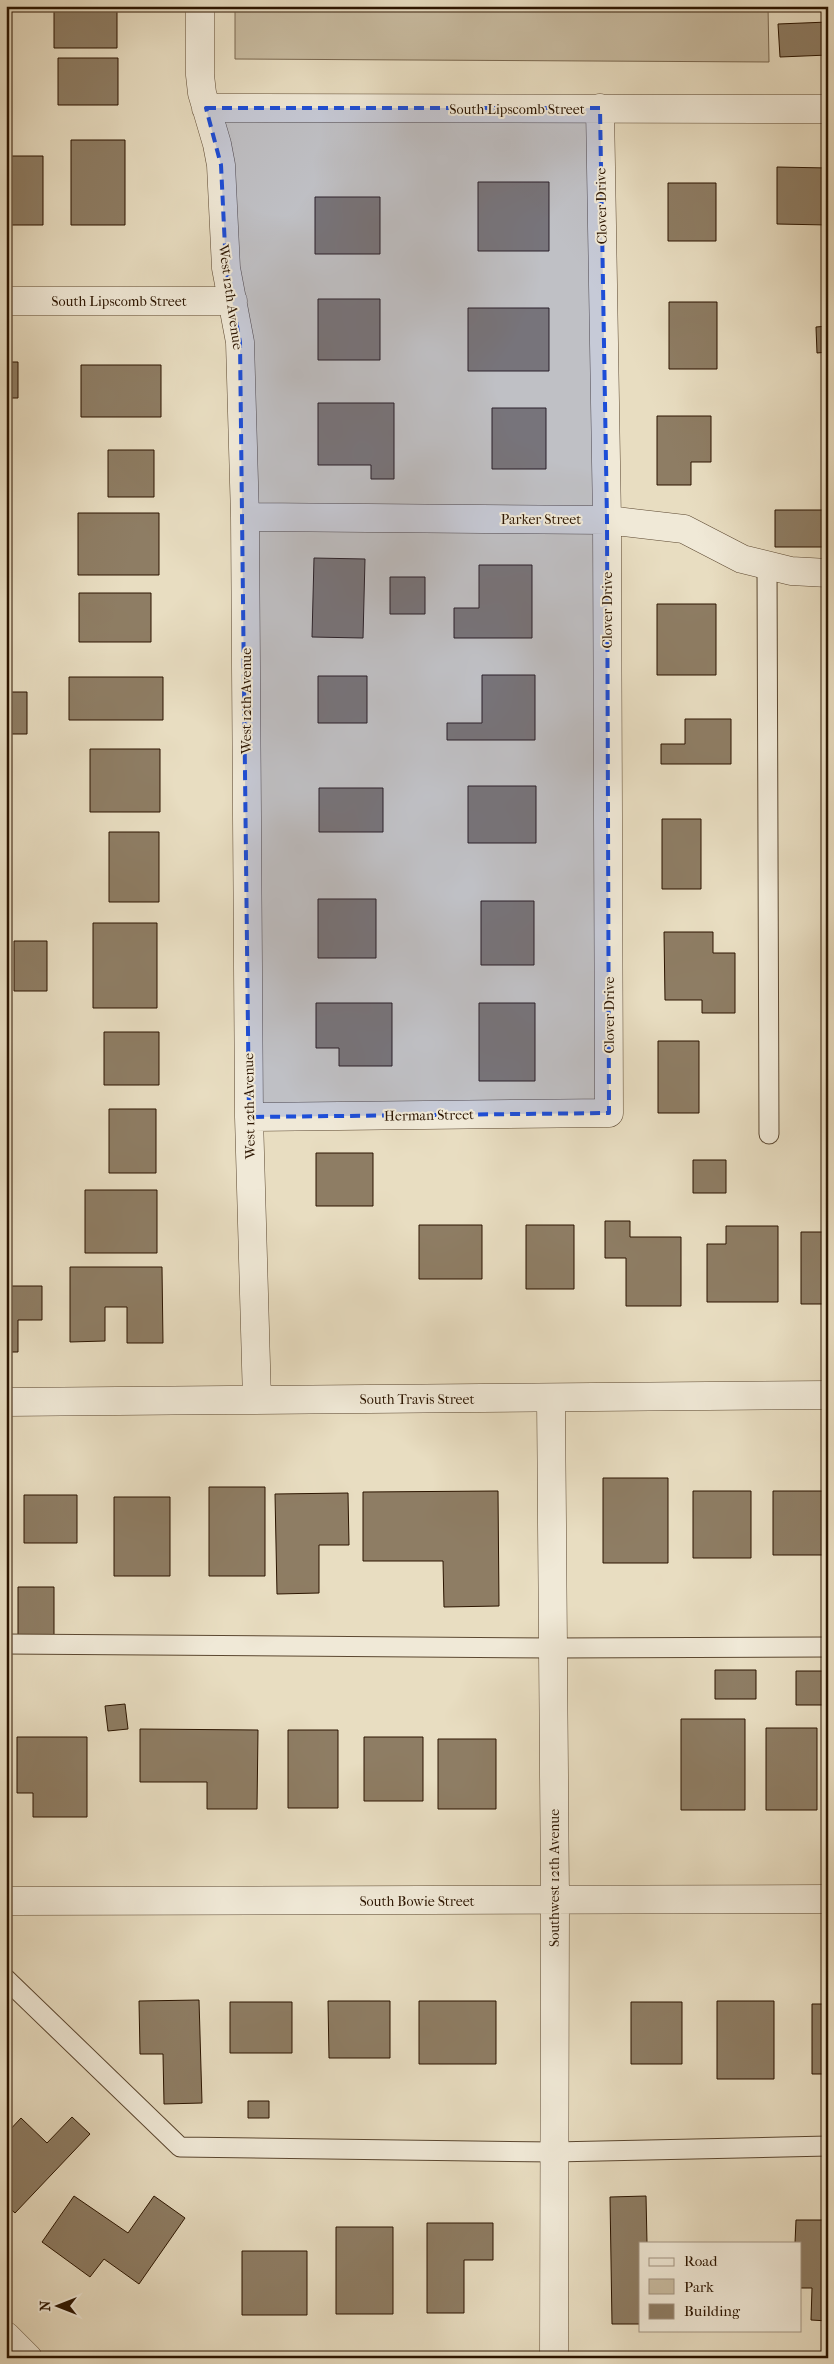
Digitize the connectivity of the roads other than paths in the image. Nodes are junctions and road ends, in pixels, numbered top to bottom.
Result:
1 (200, 6) edge
2 (206, 108) junction
3 (600, 108) junction
4 (828, 109) edge
5 (233, 301) junction
6 (6, 302) edge
7 (245, 517) junction
8 (607, 520) junction
9 (767, 565) junction
10 (828, 573) edge
11 (609, 1112) joint
12 (249, 1117) junction
13 (769, 1134) dead end
14 (828, 1395) edge
15 (550, 1398) junction
16 (257, 1400) junction
17 (6, 1402) edge
18 (6, 1644) edge
19 (828, 1647) edge
20 (553, 1648) junction
21 (828, 1899) edge
22 (554, 1900) junction
23 (6, 1901) edge
24 (6, 1978) edge
25 (828, 2146) edge
26 (554, 2152) junction
27 (6, 2336) edge
28 (28, 2358) edge
29 (554, 2358) edge

1 - 2 street, West 12th Avenue
2 - 3 street, South Lipscomb Street
2 - 5 street, West 12th Avenue
3 - 4 street, South Lipscomb Street
3 - 8 street, Clover Drive
5 - 6 street, South Lipscomb Street
5 - 7 street, West 12th Avenue
7 - 8 street, Parker Street
7 - 12 street, West 12th Avenue
8 - 9 street, Parker Street
8 - 11 street, Clover Drive
9 - 10 street, Parker Street
9 - 13 lane
11 - 12 street, Herman Street
12 - 16 street, West 12th Avenue
14 - 15 street, South Travis Street
15 - 16 street, South Travis Street
15 - 20 street, Southwest 12th Avenue
16 - 17 street, South Travis Street
18 - 20 lane
19 - 20 lane
20 - 22 street, Southwest 12th Avenue
21 - 22 street, South Bowie Street
22 - 23 street, South Bowie Street
22 - 26 street, Southwest 12th Avenue
24 - 26 lane
25 - 26 lane
26 - 29 street, Southwest 12th Avenue
27 - 28 street

